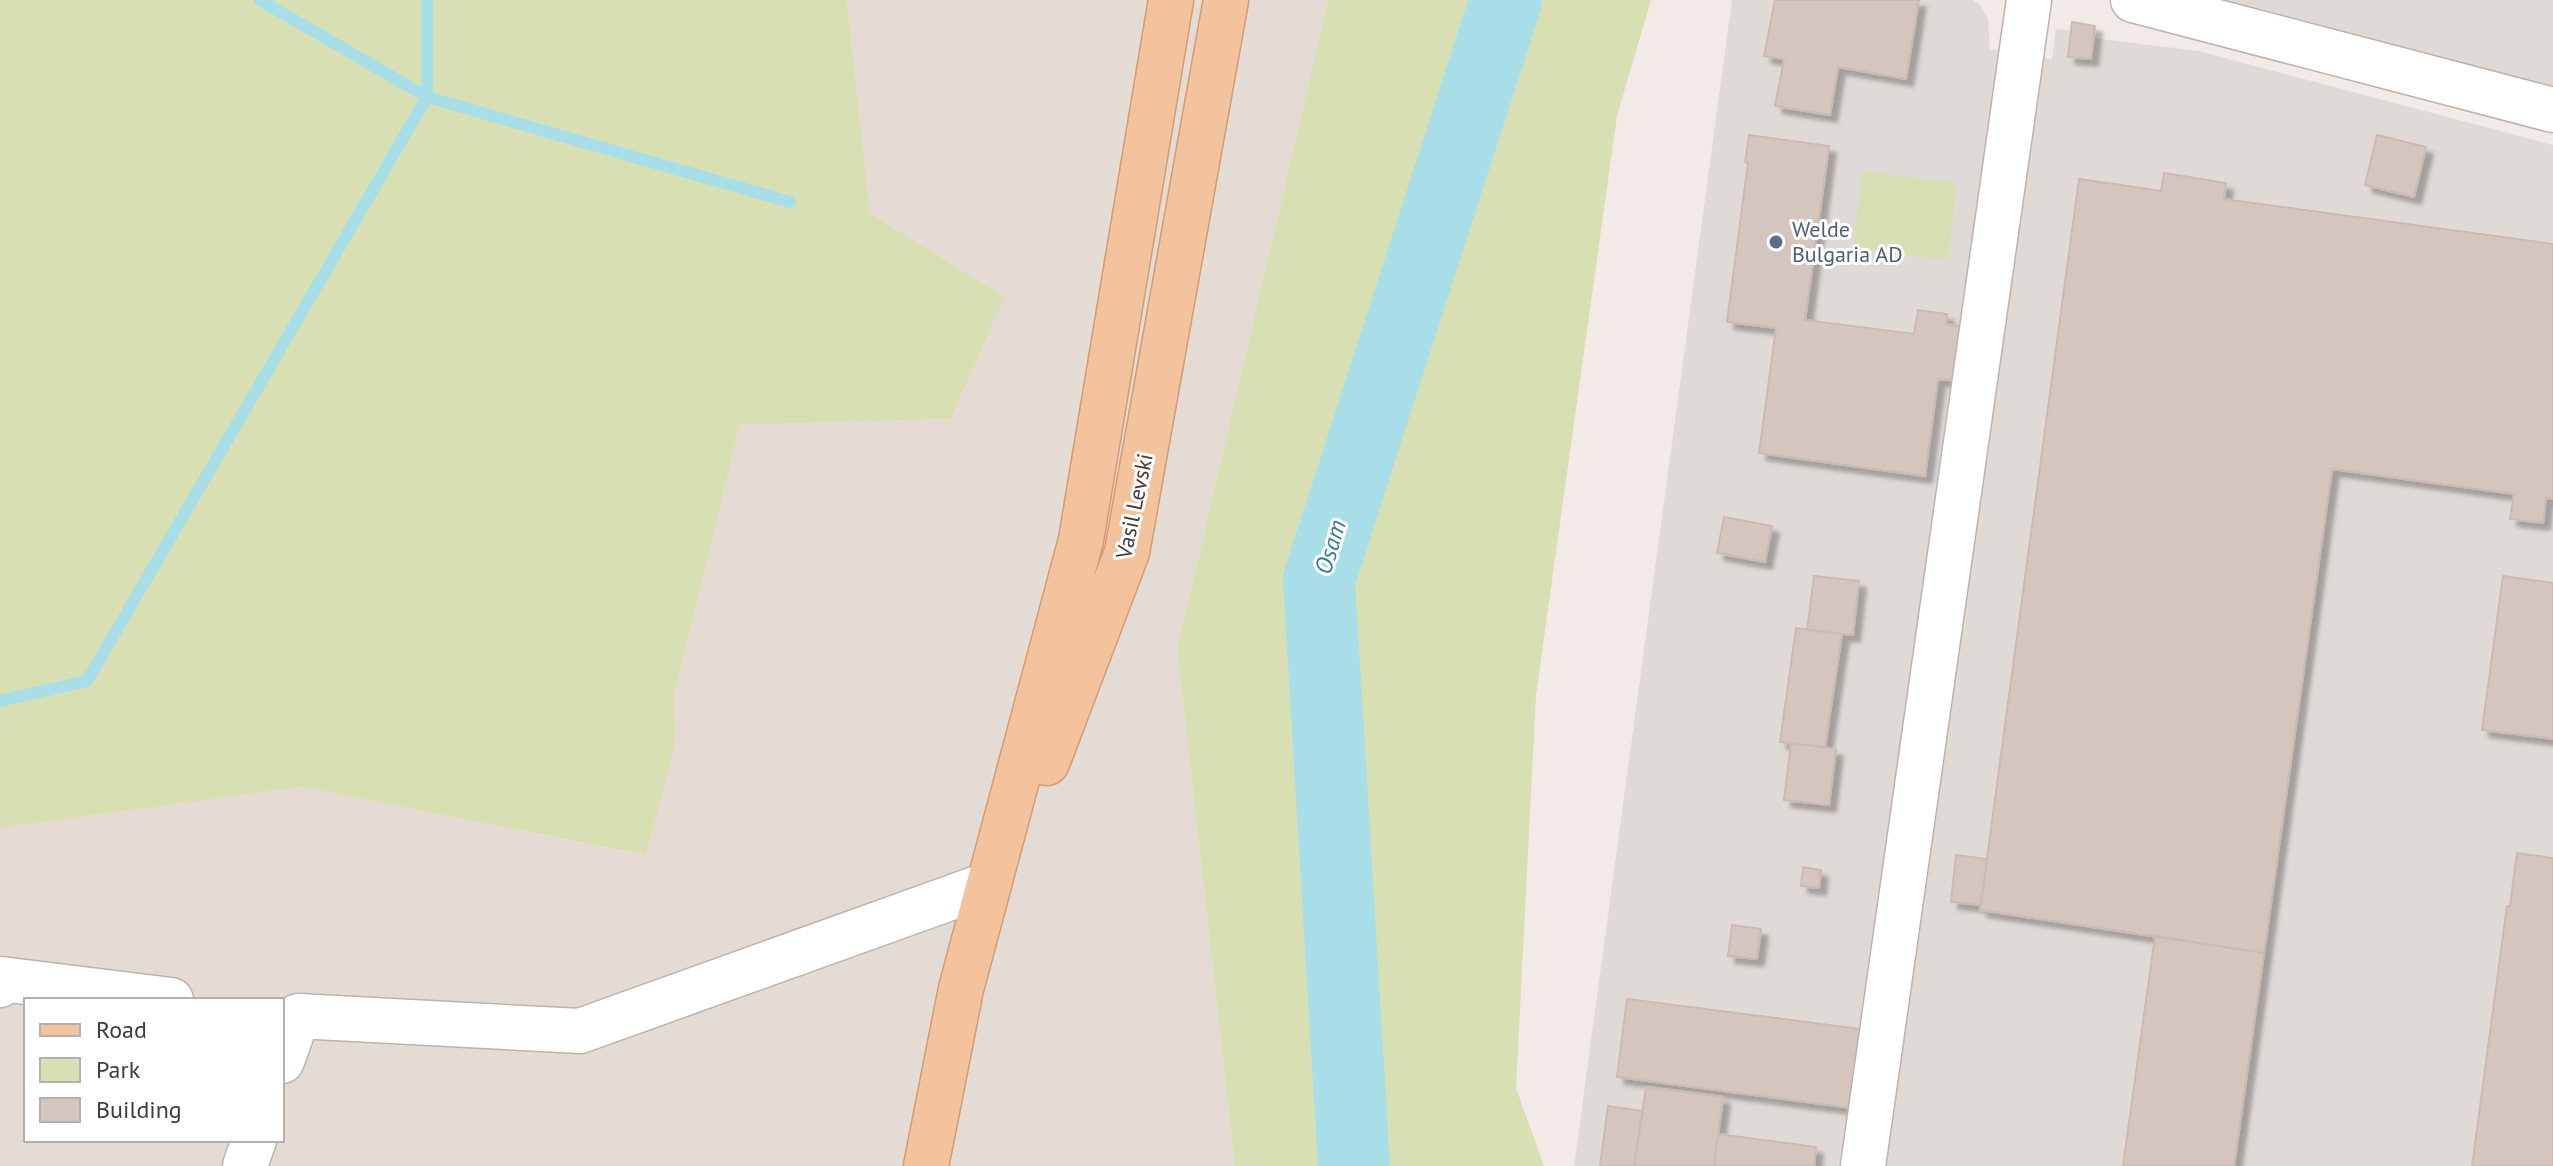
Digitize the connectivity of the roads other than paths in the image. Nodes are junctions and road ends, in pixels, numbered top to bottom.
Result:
1 (1171, 0) edge
2 (1226, 0) edge
3 (2029, 0) edge
4 (2133, 0) edge
5 (2553, 110) edge
6 (989, 884) junction
7 (0, 985) edge
8 (961, 989) junction
9 (155, 998) edge
10 (290, 1015) edge
11 (284, 1050) edge
12 (253, 1142) edge
13 (245, 1166) edge
14 (926, 1166) edge
15 (1863, 1166) edge

1 - 6 main road, Vasil Levski
2 - 8 main road, Vasil Levski
3 - 15 street
4 - 5 street
6 - 8 main road, Vasil Levski
6 - 10 street
7 - 9 street
8 - 14 main road, Vasil Levski
10 - 11 street
12 - 13 street

